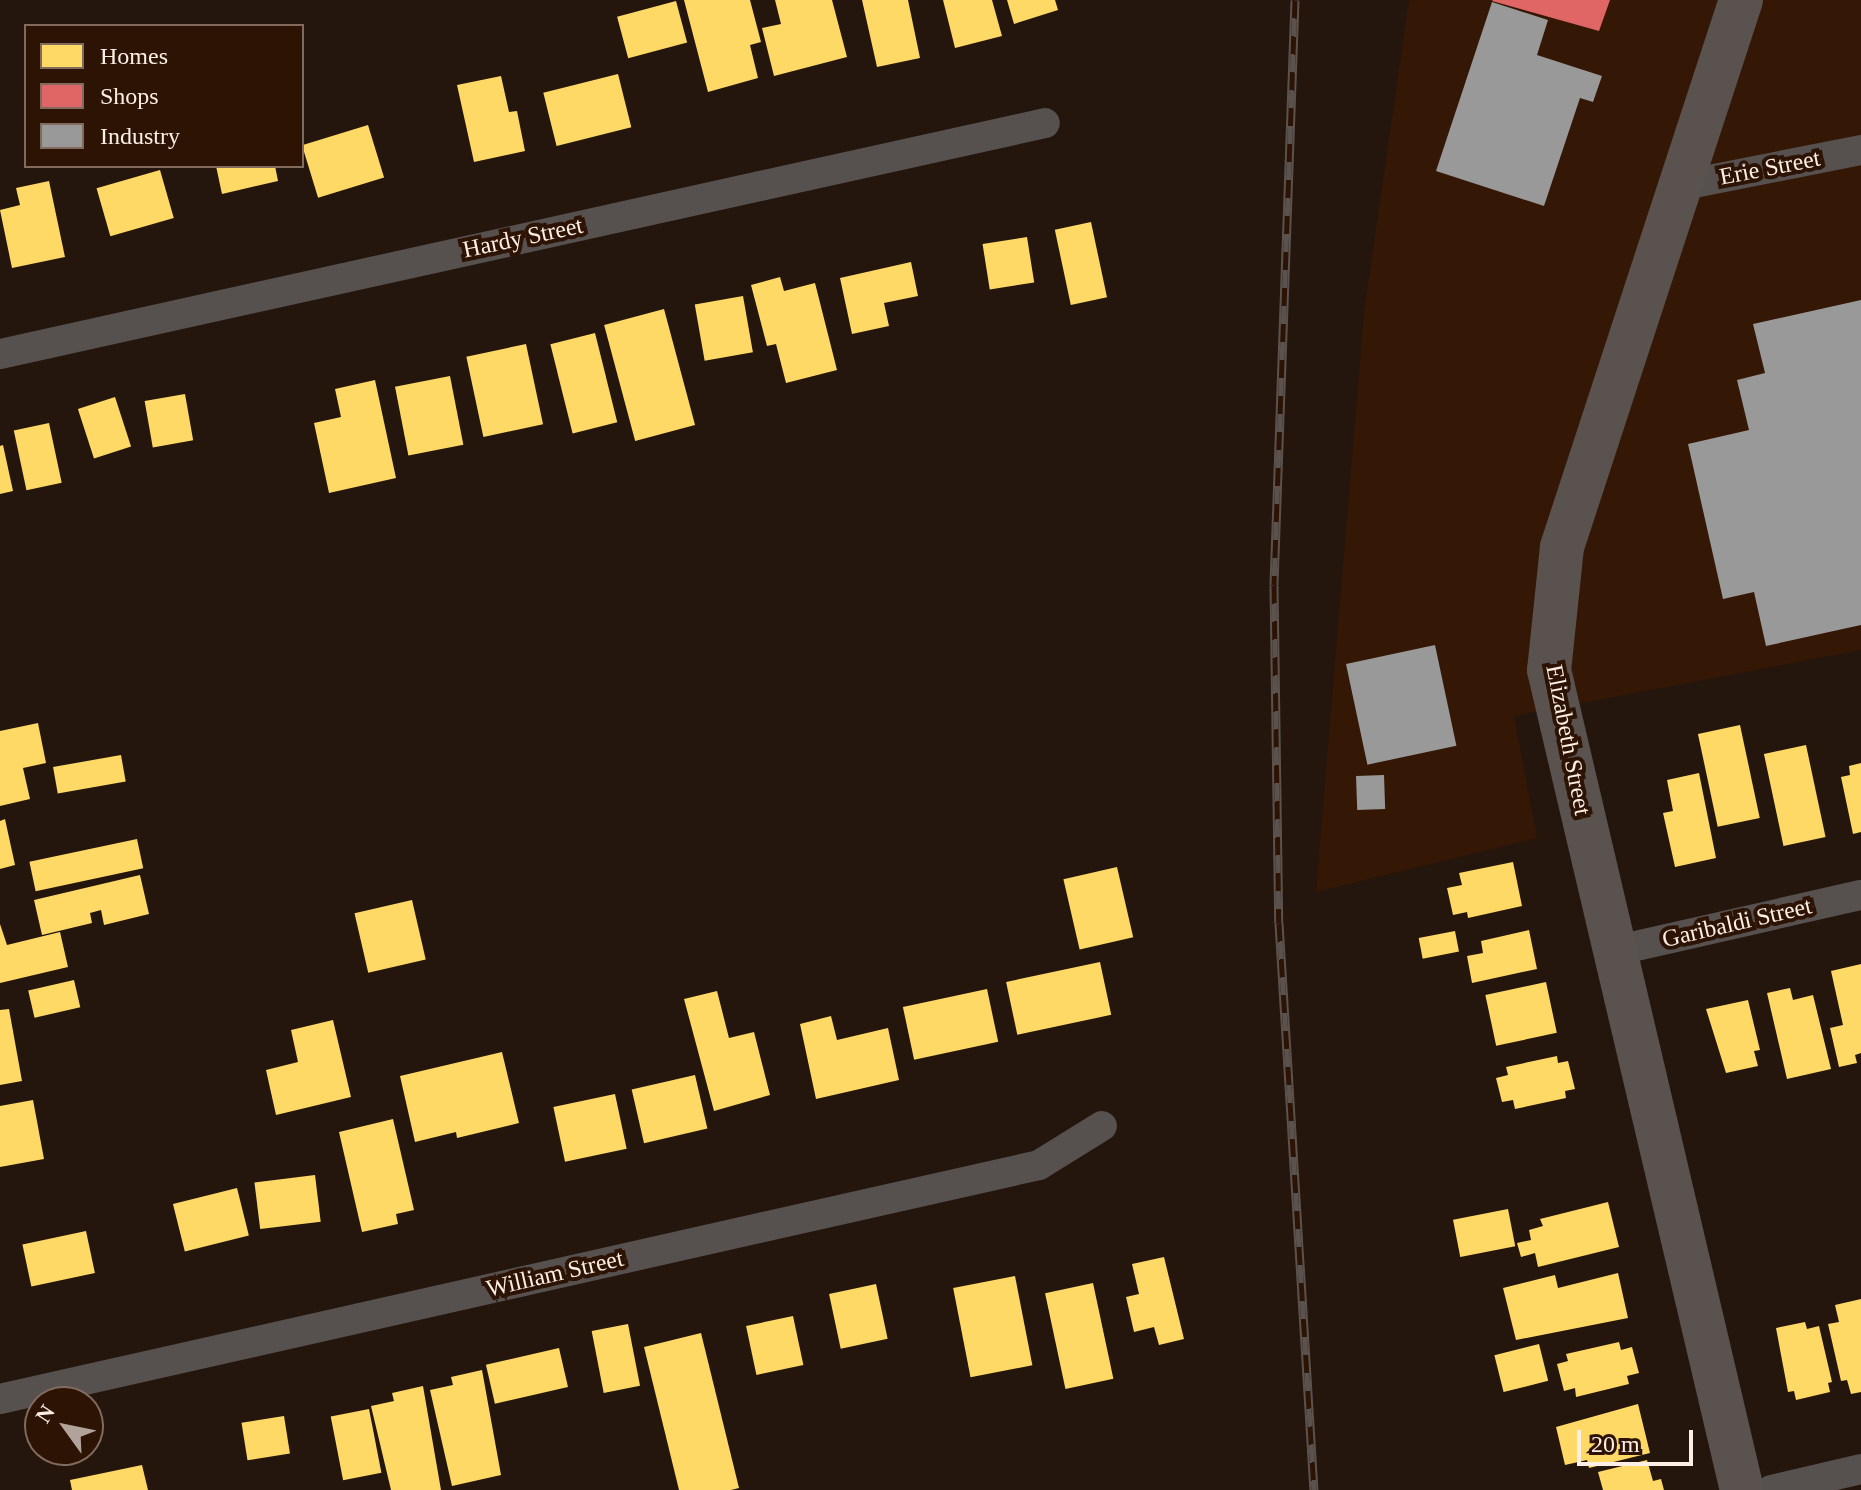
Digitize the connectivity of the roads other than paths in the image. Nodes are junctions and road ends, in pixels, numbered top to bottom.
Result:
1 (1741, 0) edge
2 (1045, 123) dead end
3 (1861, 150) edge
4 (1679, 186) junction
5 (0, 354) edge
6 (1861, 895) edge
7 (1614, 951) junction
8 (1102, 1126) dead end
9 (0, 1399) edge
10 (1861, 1469) edge
11 (1742, 1490) edge
12 (1771, 1490) edge

1 - 4 main road, Elizabeth Street
2 - 5 street, Hardy Street
3 - 4 street, Erie Street
4 - 7 main road, Elizabeth Street
6 - 7 street, Garibaldi Street
7 - 11 main road, Elizabeth Street
8 - 9 street, William Street
10 - 12 street

